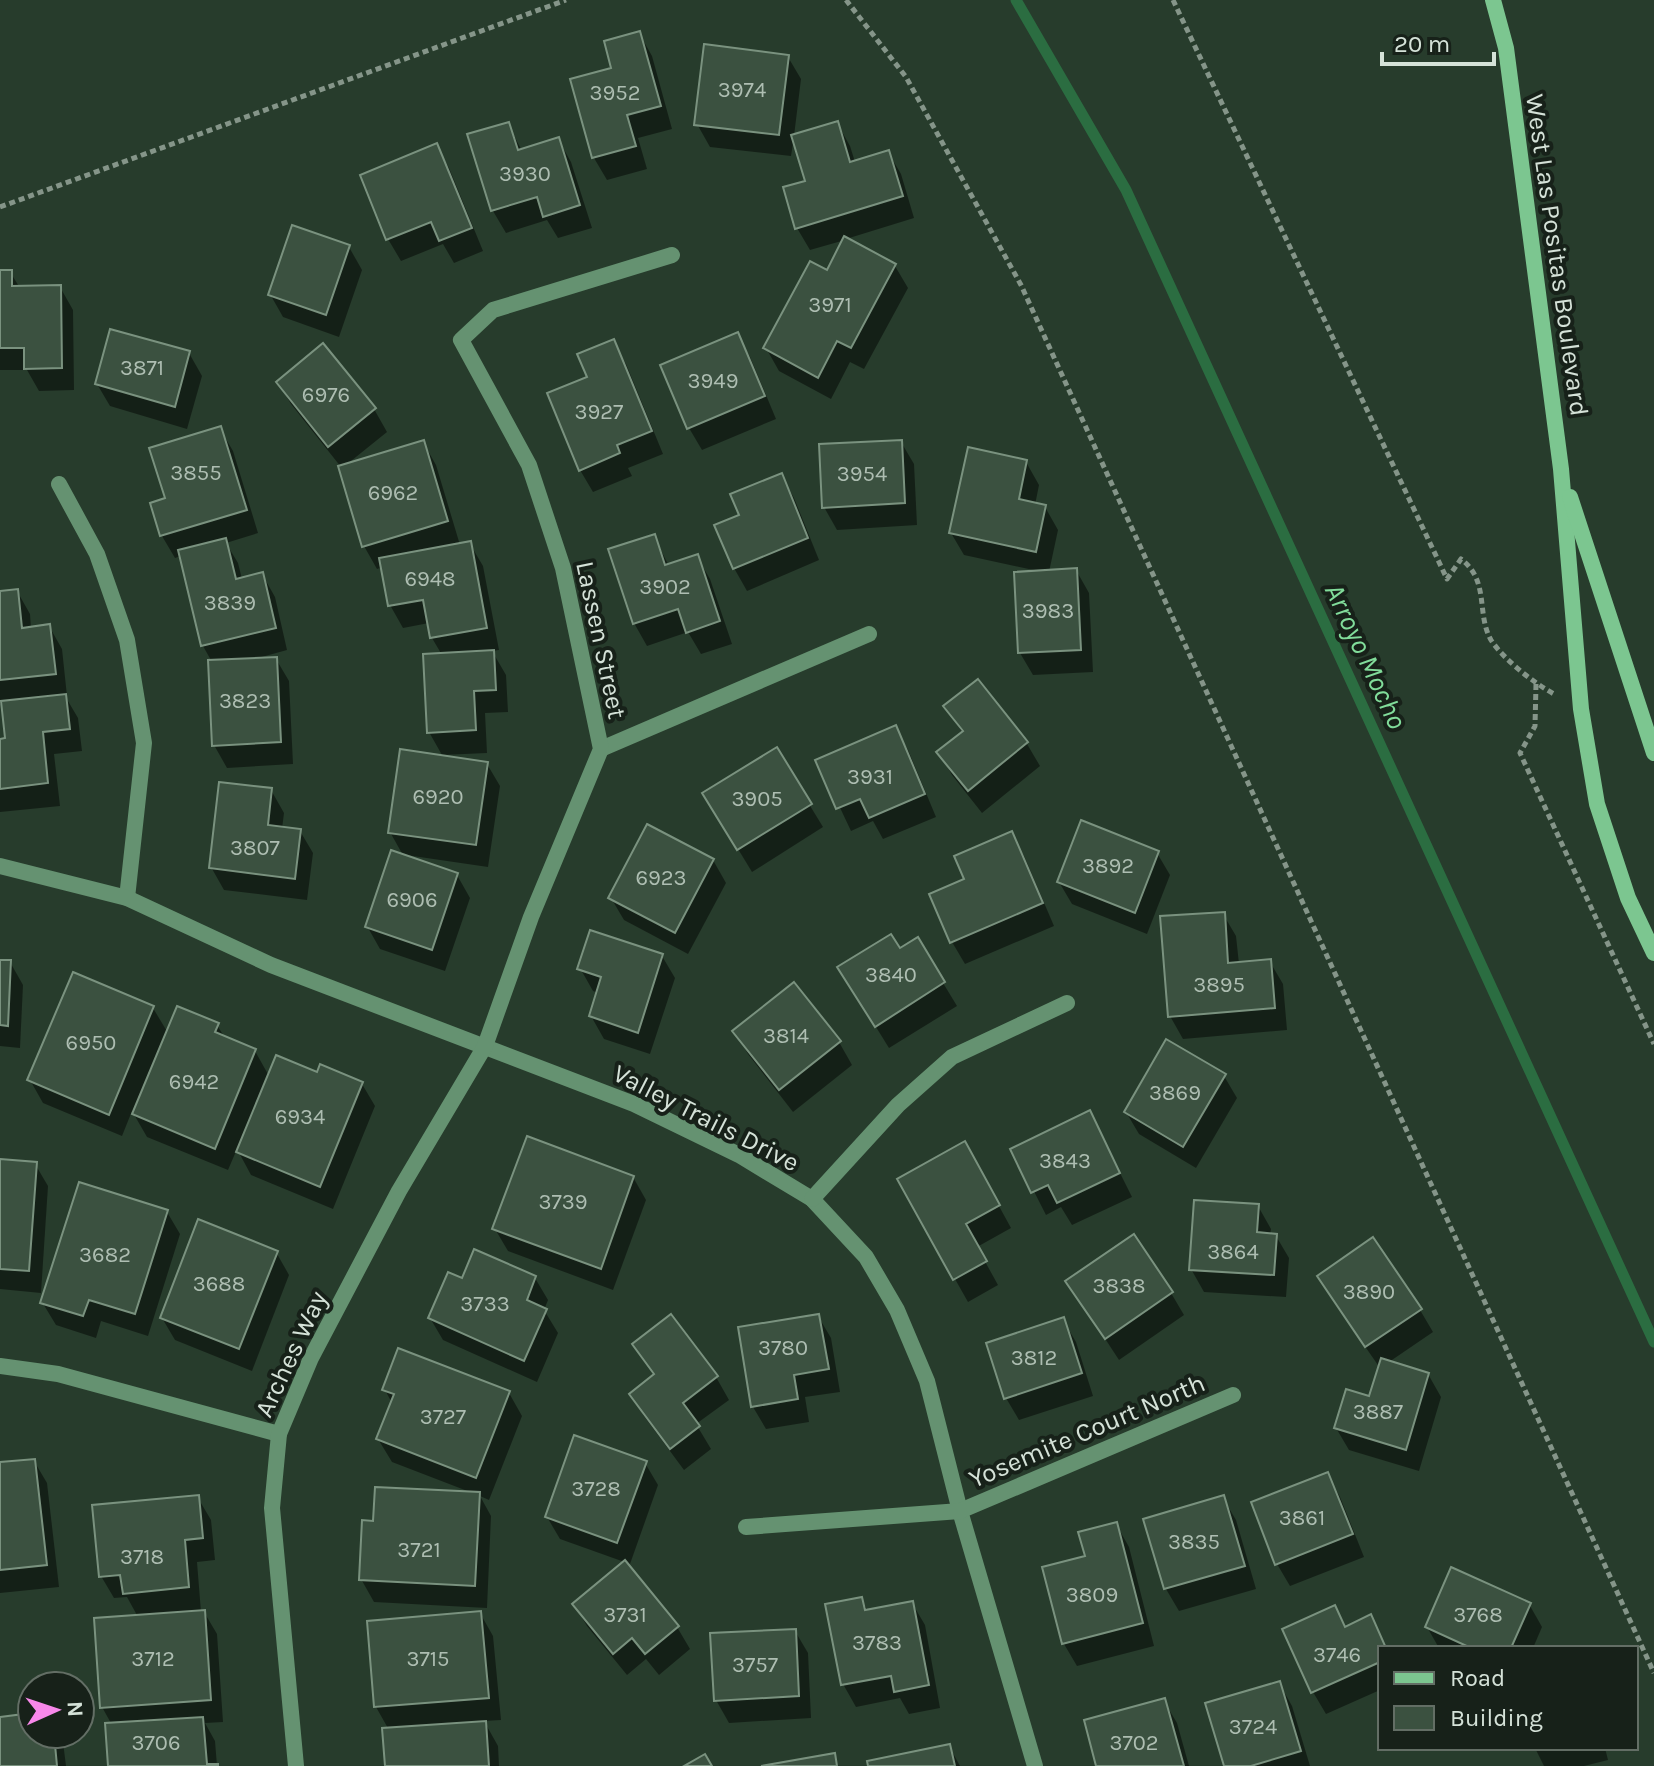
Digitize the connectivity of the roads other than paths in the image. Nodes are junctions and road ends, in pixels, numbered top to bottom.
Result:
1 (1493, 0) edge
2 (672, 255) dead end
3 (1561, 469) junction
4 (59, 484) dead end
5 (869, 634) dead end
6 (601, 749) junction
7 (1654, 753) edge
8 (0, 866) edge
9 (127, 898) junction
10 (1654, 953) edge
11 (1067, 1003) dead end
12 (485, 1046) junction
13 (812, 1199) junction
14 (0, 1366) edge
15 (1233, 1395) dead end
16 (279, 1434) junction
17 (960, 1511) junction
18 (746, 1527) dead end
19 (296, 1766) edge
20 (1035, 1766) edge

1 - 3 main road, West Las Positas Boulevard
2 - 6 street, Lassen Street
3 - 7 main road, West Las Positas Boulevard
3 - 10 main road, West Las Positas Boulevard
4 - 9 street
5 - 6 street
6 - 12 street, Lassen Street
8 - 9 street, Valley Trails Drive
9 - 12 street, Valley Trails Drive
11 - 13 street
12 - 13 street, Valley Trails Drive
12 - 16 street, Arches Way
13 - 17 street, Valley Trails Drive
14 - 16 street
15 - 17 street, Yosemite Court North
16 - 19 street, Arches Way
17 - 18 street, Yosemite Court North
17 - 20 street, Valley Trails Drive

